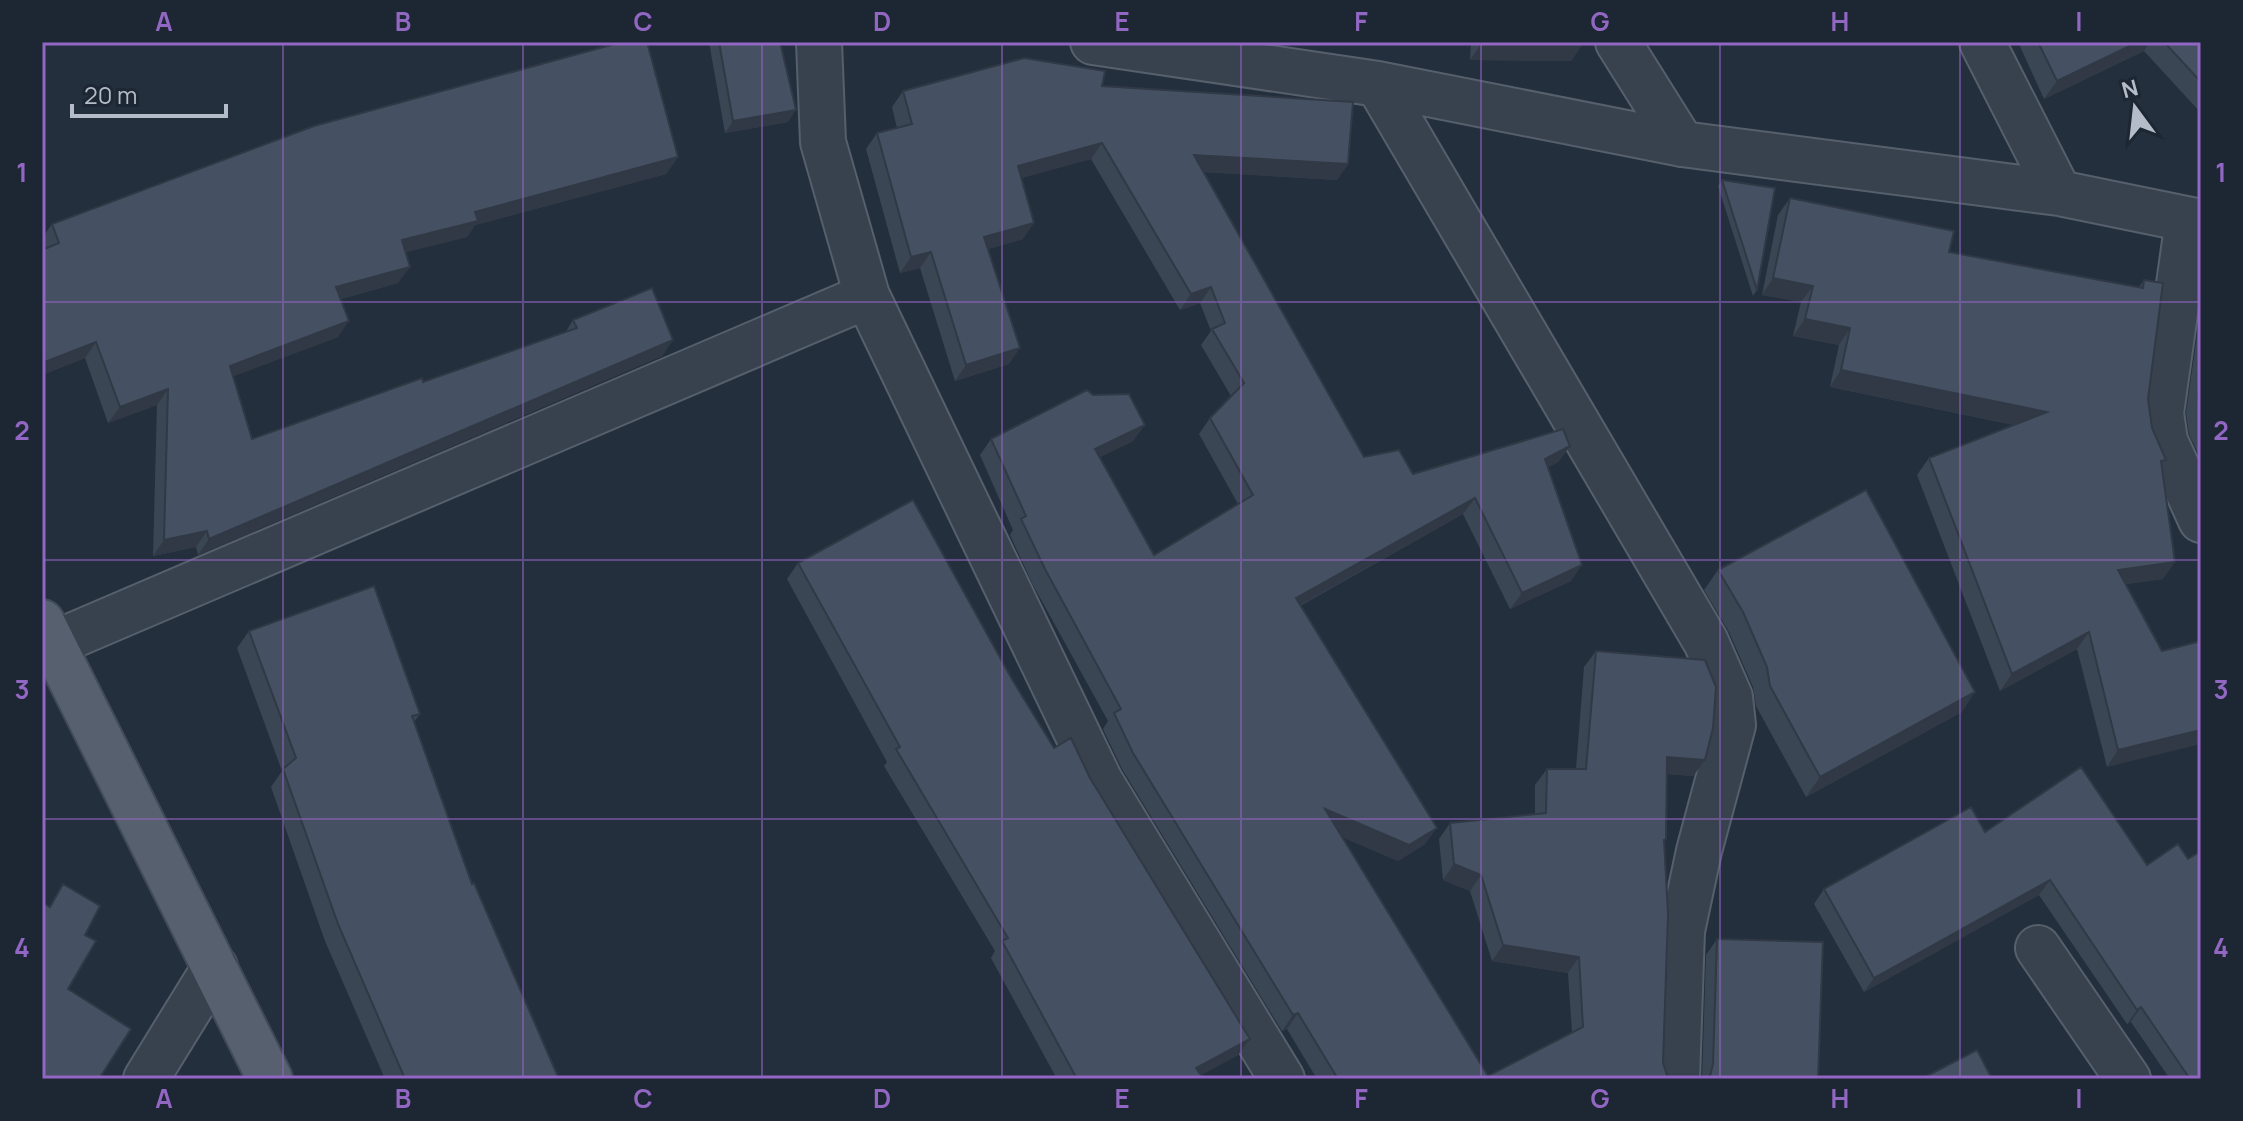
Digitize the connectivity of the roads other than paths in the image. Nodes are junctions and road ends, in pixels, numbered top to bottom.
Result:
1 (819, 42) edge
2 (1093, 42) edge
3 (1618, 42) edge
4 (1982, 42) edge
5 (1378, 84) junction
6 (1682, 144) junction
7 (2059, 193) junction
8 (2195, 221) edge
9 (867, 296) junction
10 (2201, 520) edge
11 (47, 633) edge
12 (2038, 948) dead end
13 (215, 967) junction
14 (146, 1079) edge
15 (270, 1079) edge
16 (1282, 1079) edge
17 (1677, 1079) edge
18 (2128, 1079) edge

1 - 9 street
2 - 5 street
3 - 6 street
4 - 7 street
5 - 6 street
5 - 17 street
6 - 7 street
7 - 8 street
8 - 10 street
9 - 11 street
9 - 16 street
11 - 13 main road
12 - 18 street
13 - 14 street
13 - 15 main road

